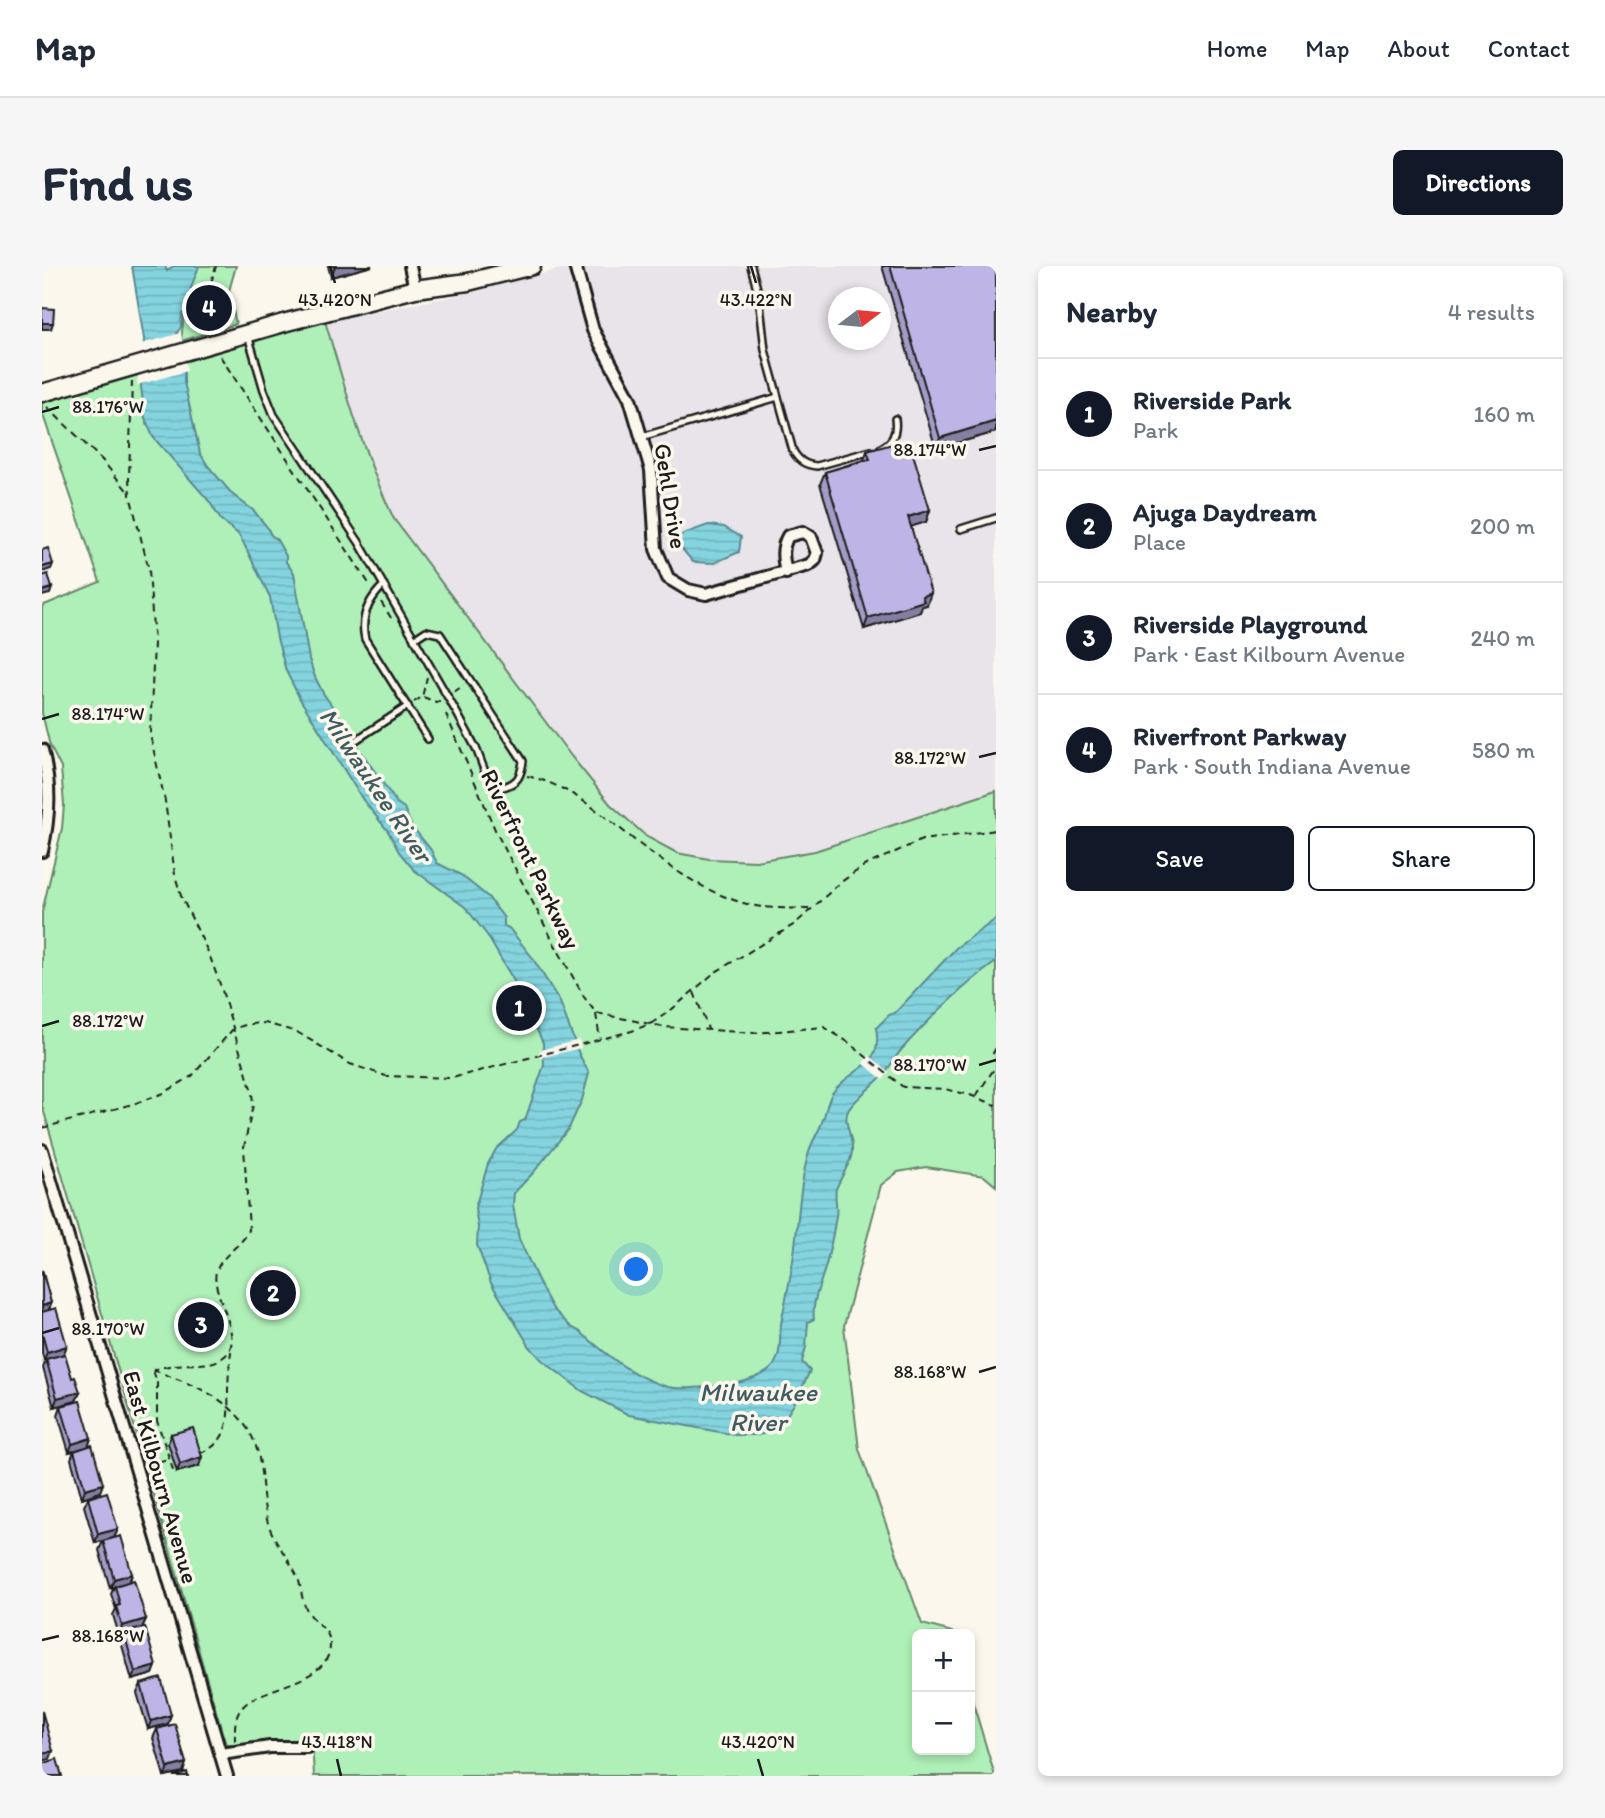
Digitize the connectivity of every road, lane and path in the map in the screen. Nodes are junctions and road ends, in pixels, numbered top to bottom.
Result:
1 (216, 266) edge
2 (410, 266) edge
3 (532, 266) edge
4 (575, 266) edge
5 (751, 266) edge
6 (415, 289) junction
7 (211, 330) dead end
8 (247, 332) junction
9 (218, 354) dead end
10 (127, 368) junction
11 (42, 393) edge
12 (778, 397) junction
13 (42, 402) edge
14 (895, 419) dead end
15 (641, 437) junction
16 (130, 495) junction
17 (996, 518) edge
18 (961, 528) dead end
19 (786, 573) dead end
20 (384, 585) junction
21 (376, 593) junction
22 (398, 629) dead end
23 (414, 639) junction
24 (422, 669) dead end
25 (433, 689) dead end
26 (440, 701) dead end
27 (408, 706) junction
28 (428, 738) dead end
29 (356, 740) dead end
30 (42, 750) edge
31 (521, 775) junction
32 (46, 818) edge
33 (996, 830) edge
34 (42, 851) edge
35 (811, 909) junction
36 (693, 991) junction
37 (596, 1013) junction
38 (652, 1023) junction
39 (233, 1029) junction
40 (708, 1030) junction
41 (600, 1039) junction
42 (996, 1048) edge
43 (996, 1064) edge
44 (975, 1097) junction
45 (996, 1105) edge
46 (42, 1128) edge
47 (42, 1150) edge
48 (231, 1350) junction
49 (153, 1370) junction
50 (230, 1408) junction
51 (201, 1453) edge
52 (169, 1459) junction
53 (136, 1469) junction
54 (174, 1473) dead end
55 (307, 1747) dead end
56 (237, 1752) junction
57 (221, 1755) junction
58 (227, 1776) edge

1 - 7 path
2 - 6 street
3 - 6 street
4 - 15 street, Gehl Drive
5 - 12 lane
6 - 8 street
8 - 10 street
8 - 20 lane
9 - 21 path
10 - 11 street
10 - 16 path
12 - 14 lane
12 - 15 lane
13 - 16 path
15 - 19 street, Gehl Drive
16 - 39 path
17 - 18 lane
20 - 21 lane
20 - 23 lane
21 - 22 path
21 - 27 lane
23 - 31 lane
23 - 31 lane
24 - 25 path
26 - 37 path, Riverfront Parkway
27 - 28 lane
27 - 29 lane
30 - 32 street
31 - 35 path
32 - 34 street
33 - 35 path
35 - 36 path
36 - 38 path
36 - 40 path
37 - 38 path
37 - 41 path
38 - 40 path
38 - 41 path
39 - 41 path
39 - 46 path
39 - 48 path
40 - 44 path
42 - 43 path
43 - 44 path
44 - 45 path
47 - 53 street, East Kilbourn Avenue
48 - 49 path
48 - 50 path
49 - 50 path
49 - 52 path
50 - 51 path
50 - 56 path
52 - 53 path
52 - 54 path
53 - 57 street, East Kilbourn Avenue
55 - 56 street
56 - 57 street
57 - 58 street, East Kilbourn Avenue

